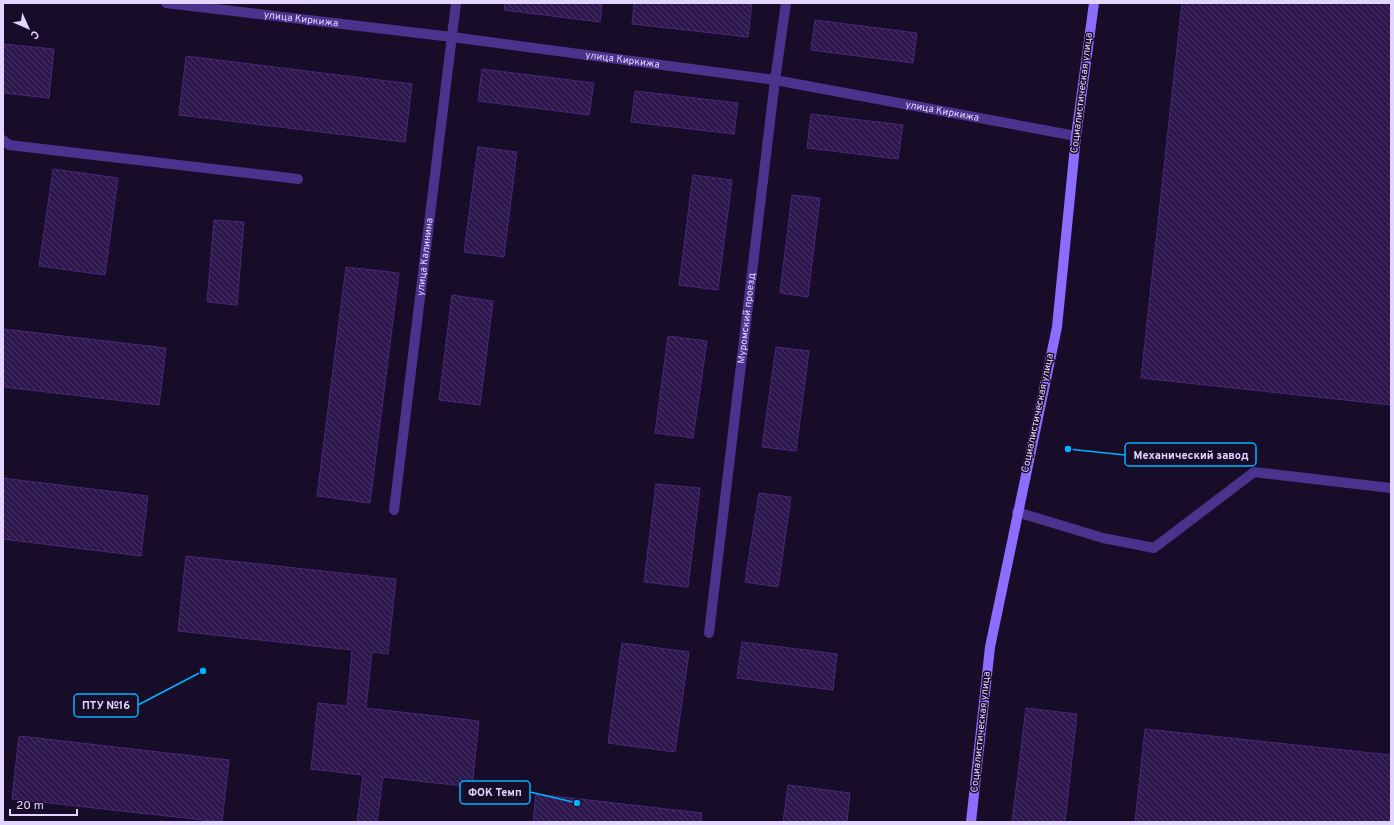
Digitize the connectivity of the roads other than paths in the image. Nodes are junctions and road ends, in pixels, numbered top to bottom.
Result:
1 (166, 3) edge
2 (456, 3) edge
3 (786, 3) edge
4 (1094, 3) edge
5 (452, 37) junction
6 (775, 80) junction
7 (1076, 136) junction
8 (3, 140) edge
9 (298, 179) dead end
10 (1391, 488) edge
11 (394, 510) dead end
12 (1017, 512) junction
13 (709, 633) dead end
14 (971, 822) edge

1 - 5 street, улица Киркижа
2 - 5 street, улица Калинина
3 - 6 street, Муромский проезд
4 - 7 main road, Социалистическая улица
5 - 6 street, улица Киркижа
5 - 11 street, улица Калинина
6 - 7 street, улица Киркижа
6 - 13 street, Муромский проезд
7 - 12 main road, Социалистическая улица
8 - 9 street
10 - 12 street
12 - 14 main road, Социалистическая улица

